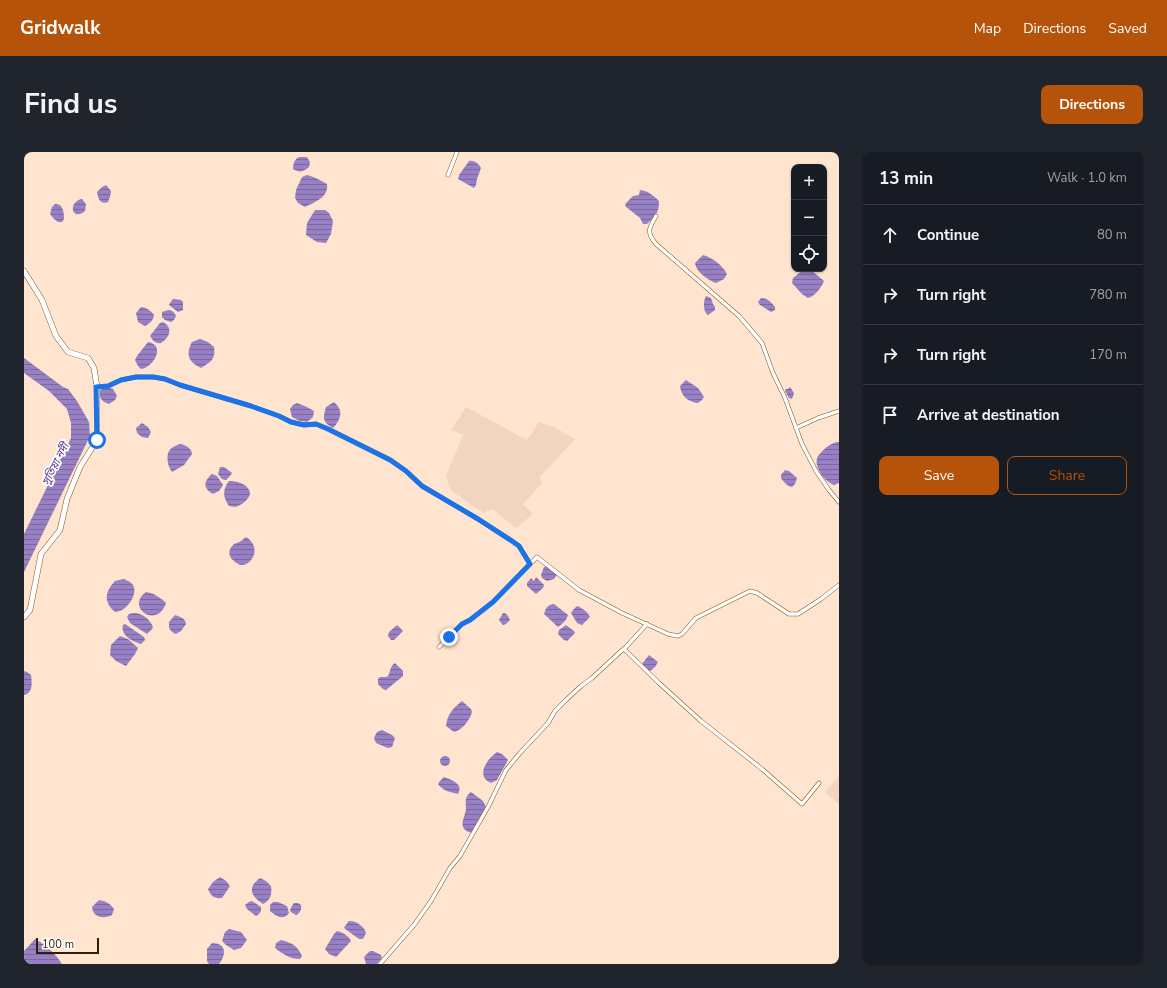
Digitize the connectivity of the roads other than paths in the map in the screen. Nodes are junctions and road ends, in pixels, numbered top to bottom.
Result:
1 (457, 152) edge
2 (448, 175) dead end
3 (656, 216) dead end
4 (24, 271) edge
5 (96, 387) junction
6 (839, 410) edge
7 (796, 428) junction
8 (839, 502) edge
9 (530, 564) junction
10 (839, 586) edge
11 (24, 617) edge
12 (647, 624) junction
13 (439, 647) dead end
14 (624, 649) junction
15 (819, 783) dead end
16 (380, 964) edge

1 - 2 street
3 - 7 street
4 - 5 street
5 - 9 street
5 - 11 street
6 - 7 street
7 - 8 street
9 - 12 street
9 - 13 street
10 - 12 street
12 - 14 street
14 - 15 street
14 - 16 street

